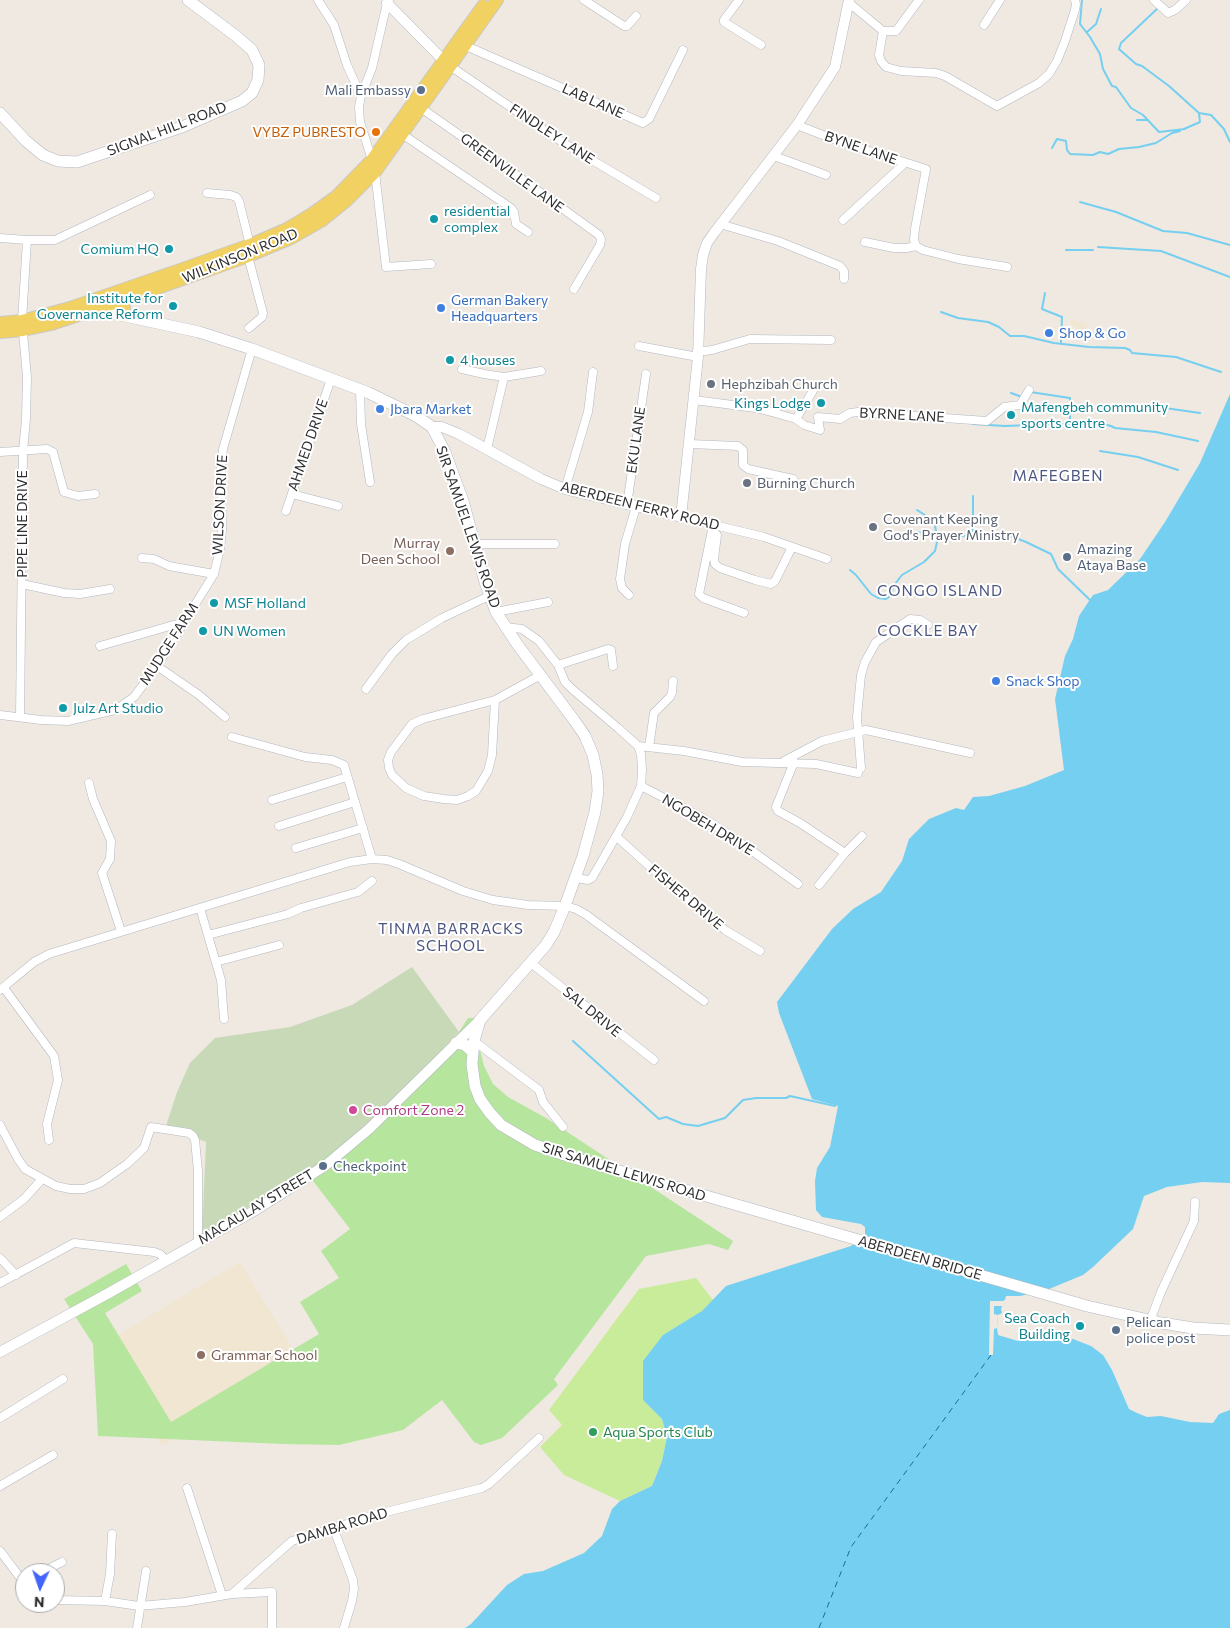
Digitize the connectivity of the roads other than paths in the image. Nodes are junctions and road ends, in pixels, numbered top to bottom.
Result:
1 (188, 0) edge
2 (318, 0) edge
3 (487, 0) edge
4 (497, 0) edge
5 (584, 0) edge
6 (739, 0) edge
7 (920, 0) edge
8 (1000, 0) edge
9 (1075, 0) edge
10 (1154, 0) edge
11 (1186, 0) edge
12 (848, 1) edge
13 (387, 2) edge
14 (636, 16) dead end
15 (984, 26) dead end
16 (883, 31) junction
17 (760, 45) dead end
18 (466, 46) junction
19 (683, 50) dead end
20 (446, 63) junction
21 (361, 96) junction
22 (421, 108) junction
23 (0, 113) edge
24 (797, 125) junction
25 (402, 134) junction
26 (774, 156) junction
27 (905, 163) junction
28 (373, 166) junction
29 (826, 175) dead end
30 (207, 193) dead end
31 (150, 195) dead end
32 (656, 198) dead end
33 (843, 220) dead end
34 (720, 224) junction
35 (528, 232) dead end
36 (0, 238) edge
37 (27, 240) junction
38 (865, 242) dead end
39 (916, 246) junction
40 (249, 250) junction
41 (431, 264) dead end
42 (1008, 267) dead end
43 (844, 279) dead end
44 (574, 290) dead end
45 (111, 302) junction
46 (125, 315) joint
47 (0, 323) edge
48 (23, 325) junction
49 (249, 328) dead end
50 (0, 332) edge
51 (831, 340) dead end
52 (639, 346) dead end
53 (252, 349) junction
54 (697, 355) junction
55 (462, 369) dead end
56 (541, 371) dead end
57 (593, 372) dead end
58 (646, 374) dead end
59 (504, 377) junction
60 (330, 379) junction
61 (360, 390) junction
62 (814, 390) dead end
63 (1029, 390) dead end
64 (694, 400) junction
65 (796, 419) junction
66 (432, 427) junction
67 (690, 444) junction
68 (487, 449) junction
69 (23, 450) junction
70 (0, 452) edge
71 (792, 479) dead end
72 (370, 482) dead end
73 (565, 489) junction
74 (95, 494) dead end
75 (292, 494) junction
76 (338, 506) dead end
77 (631, 506) junction
78 (286, 511) dead end
79 (681, 517) junction
80 (712, 527) junction
81 (475, 544) junction
82 (555, 544) dead end
83 (792, 547) junction
84 (142, 558) dead end
85 (827, 559) dead end
86 (214, 574) junction
87 (22, 584) junction
88 (110, 589) dead end
89 (630, 594) dead end
90 (489, 596) junction
91 (548, 602) dead end
92 (496, 612) junction
93 (744, 613) dead end
94 (184, 622) junction
95 (928, 625) dead end
96 (505, 626) junction
97 (100, 646) dead end
98 (558, 665) junction
99 (157, 666) junction
100 (613, 666) dead end
101 (540, 676) junction
102 (673, 681) dead end
103 (366, 689) dead end
104 (495, 700) junction
105 (0, 715) edge
106 (225, 717) dead end
107 (20, 718) junction
108 (858, 731) junction
109 (232, 737) dead end
110 (638, 746) junction
111 (649, 748) junction
112 (970, 752) dead end
113 (782, 762) junction
114 (794, 762) junction
115 (347, 776) junction
116 (89, 783) dead end
117 (640, 786) junction
118 (272, 800) dead end
119 (355, 802) junction
120 (279, 826) dead end
121 (363, 828) junction
122 (862, 836) dead end
123 (617, 837) junction
124 (296, 848) dead end
125 (845, 853) junction
126 (372, 859) junction
127 (576, 878) junction
128 (372, 881) dead end
129 (798, 884) dead end
130 (819, 885) dead end
131 (200, 908) junction
132 (571, 908) junction
133 (121, 932) junction
134 (208, 935) junction
135 (279, 945) dead end
136 (760, 951) dead end
137 (216, 962) junction
138 (531, 963) junction
139 (2, 989) edge
140 (704, 1001) dead end
141 (224, 1019) dead end
142 (480, 1020) junction
143 (456, 1043) junction
144 (473, 1046) junction
145 (654, 1060) dead end
146 (0, 1125) edge
147 (563, 1127) dead end
148 (49, 1140) dead end
149 (42, 1179) junction
150 (1195, 1202) dead end
151 (753, 1210) joint
152 (0, 1217) edge
153 (198, 1242) junction
154 (0, 1258) edge
155 (166, 1260) junction
156 (16, 1275) junction
157 (0, 1283) edge
158 (1150, 1321) junction
159 (1230, 1330) edge
160 (0, 1352) edge
161 (64, 1379) dead end
162 (0, 1418) edge
163 (539, 1438) dead end
164 (53, 1455) dead end
165 (0, 1486) edge
166 (187, 1488) dead end
167 (333, 1527) junction
168 (112, 1534) dead end
169 (0, 1551) edge
170 (15, 1570) edge
171 (146, 1571) dead end
172 (232, 1594) junction
173 (222, 1595) junction
174 (65, 1600) edge
175 (105, 1601) junction
176 (139, 1606) junction
177 (137, 1628) edge
178 (272, 1628) edge
179 (344, 1628) edge

1 - 23 main road, SIGNAL HILL ROAD
2 - 21 street
3 - 20 main road, WILKINSON ROAD
4 - 18 main road, WILKINSON ROAD
5 - 14 street
6 - 17 street
7 - 16 street
8 - 15 street
9 - 16 street
10 - 11 street
12 - 16 street
12 - 24 street
13 - 20 street
13 - 21 street
18 - 19 street, LAB LANE
18 - 20 main road, WILKINSON ROAD
20 - 22 main road, WILKINSON ROAD
20 - 28 main road, WILKINSON ROAD
20 - 32 street, FINDLEY LANE
21 - 28 street
22 - 25 main road, WILKINSON ROAD
22 - 44 street, GREENVILLE LANE
24 - 26 street
24 - 27 street, BYNE LANE
25 - 28 main road, WILKINSON ROAD
25 - 35 street
26 - 29 street
26 - 34 street
27 - 33 street
27 - 39 street, BYNE LANE
28 - 40 main road, WILKINSON ROAD
28 - 41 street
30 - 40 street
31 - 37 street
34 - 43 street
34 - 54 street
36 - 37 street
37 - 48 street, PIPE LINE DRIVE
38 - 39 street
39 - 42 street
40 - 45 main road, WILKINSON ROAD
40 - 49 street
45 - 46 main road
45 - 48 main road, WILKINSON ROAD
45 - 48 main road, WILKINSON ROAD
46 - 53 main road
47 - 48 main road, WILKINSON ROAD
48 - 50 main road, WILKINSON ROAD
48 - 69 street, PIPE LINE DRIVE
51 - 54 street
52 - 54 street
53 - 60 main road
53 - 86 street, WILSON DRIVE
54 - 64 street
55 - 59 street
56 - 59 street
57 - 73 street
58 - 77 street, EKU LANE
59 - 68 street
60 - 61 main road
60 - 75 street, AHMED DRIVE
61 - 66 main road
61 - 72 street
62 - 65 street
63 - 65 street, BYRNE LANE
64 - 65 street, BYRNE LANE
64 - 67 street
66 - 68 street, ABERDEEN FERRY ROAD
66 - 81 main road, SIR SAMUEL LEWIS ROAD
67 - 71 street
67 - 79 street
68 - 73 street, ABERDEEN FERRY ROAD
69 - 70 street
69 - 74 street
69 - 87 street, PIPE LINE DRIVE
73 - 77 street, ABERDEEN FERRY ROAD
75 - 76 street
75 - 78 street, AHMED DRIVE
77 - 79 street, ABERDEEN FERRY ROAD
77 - 89 street, EKU LANE
79 - 80 street, ABERDEEN FERRY ROAD
80 - 83 street, ABERDEEN FERRY ROAD
80 - 83 street
80 - 93 street
81 - 82 street
81 - 90 main road, SIR SAMUEL LEWIS ROAD
83 - 85 street, ABERDEEN FERRY ROAD
84 - 86 street
86 - 94 street, MUDGE FARM
87 - 88 street
87 - 107 street, PIPE LINE DRIVE
90 - 92 main road, SIR SAMUEL LEWIS ROAD
90 - 103 street
91 - 92 street
92 - 96 main road, SIR SAMUEL LEWIS ROAD
94 - 97 street
94 - 99 street, MUDGE FARM
95 - 108 street
96 - 98 street
96 - 101 main road, SIR SAMUEL LEWIS ROAD
98 - 100 street
98 - 110 street
99 - 106 street
99 - 107 street, MUDGE FARM
101 - 104 street
101 - 127 main road, SIR SAMUEL LEWIS ROAD
102 - 111 street
104 - 104 street
105 - 107 street, MUDGE FARM
108 - 112 street
108 - 113 street
108 - 114 street
109 - 115 street
110 - 111 street
110 - 117 street
111 - 113 street
113 - 114 street
114 - 125 street
115 - 118 street
115 - 119 street
116 - 133 street
117 - 123 street
117 - 129 street, NGOBEH DRIVE
119 - 120 street
119 - 121 street
121 - 124 street
121 - 126 street
122 - 125 street
123 - 127 street
123 - 136 street, FISHER DRIVE
125 - 130 street
126 - 131 street
126 - 132 street
127 - 132 main road, SIR SAMUEL LEWIS ROAD
128 - 134 street
131 - 133 street
131 - 134 street
132 - 138 main road, SIR SAMUEL LEWIS ROAD
132 - 140 street
133 - 139 street
134 - 137 street
135 - 137 street
137 - 141 street
138 - 142 main road, SIR SAMUEL LEWIS ROAD
138 - 145 street, SAL DRIVE
139 - 148 street
142 - 143 street, MACAULAY STREET
142 - 144 main road, SIR SAMUEL LEWIS ROAD
143 - 144 main road
143 - 153 street, MACAULAY STREET
144 - 147 street
144 - 151 main road, SIR SAMUEL LEWIS ROAD
146 - 149 street
149 - 152 street
149 - 153 street
150 - 158 street
151 - 158 main road, ABERDEEN BRIDGE
153 - 155 street, MACAULAY STREET
154 - 156 street
155 - 156 street
155 - 160 street, MACAULAY STREET
156 - 157 street
158 - 159 main road
161 - 162 street
163 - 167 street, DAMBA ROAD
164 - 165 street
166 - 173 street
167 - 172 street, DAMBA ROAD
167 - 179 street
168 - 175 street
169 - 170 street
171 - 176 street
172 - 173 street
172 - 178 street
173 - 176 street
174 - 175 street
175 - 176 street
176 - 177 street

